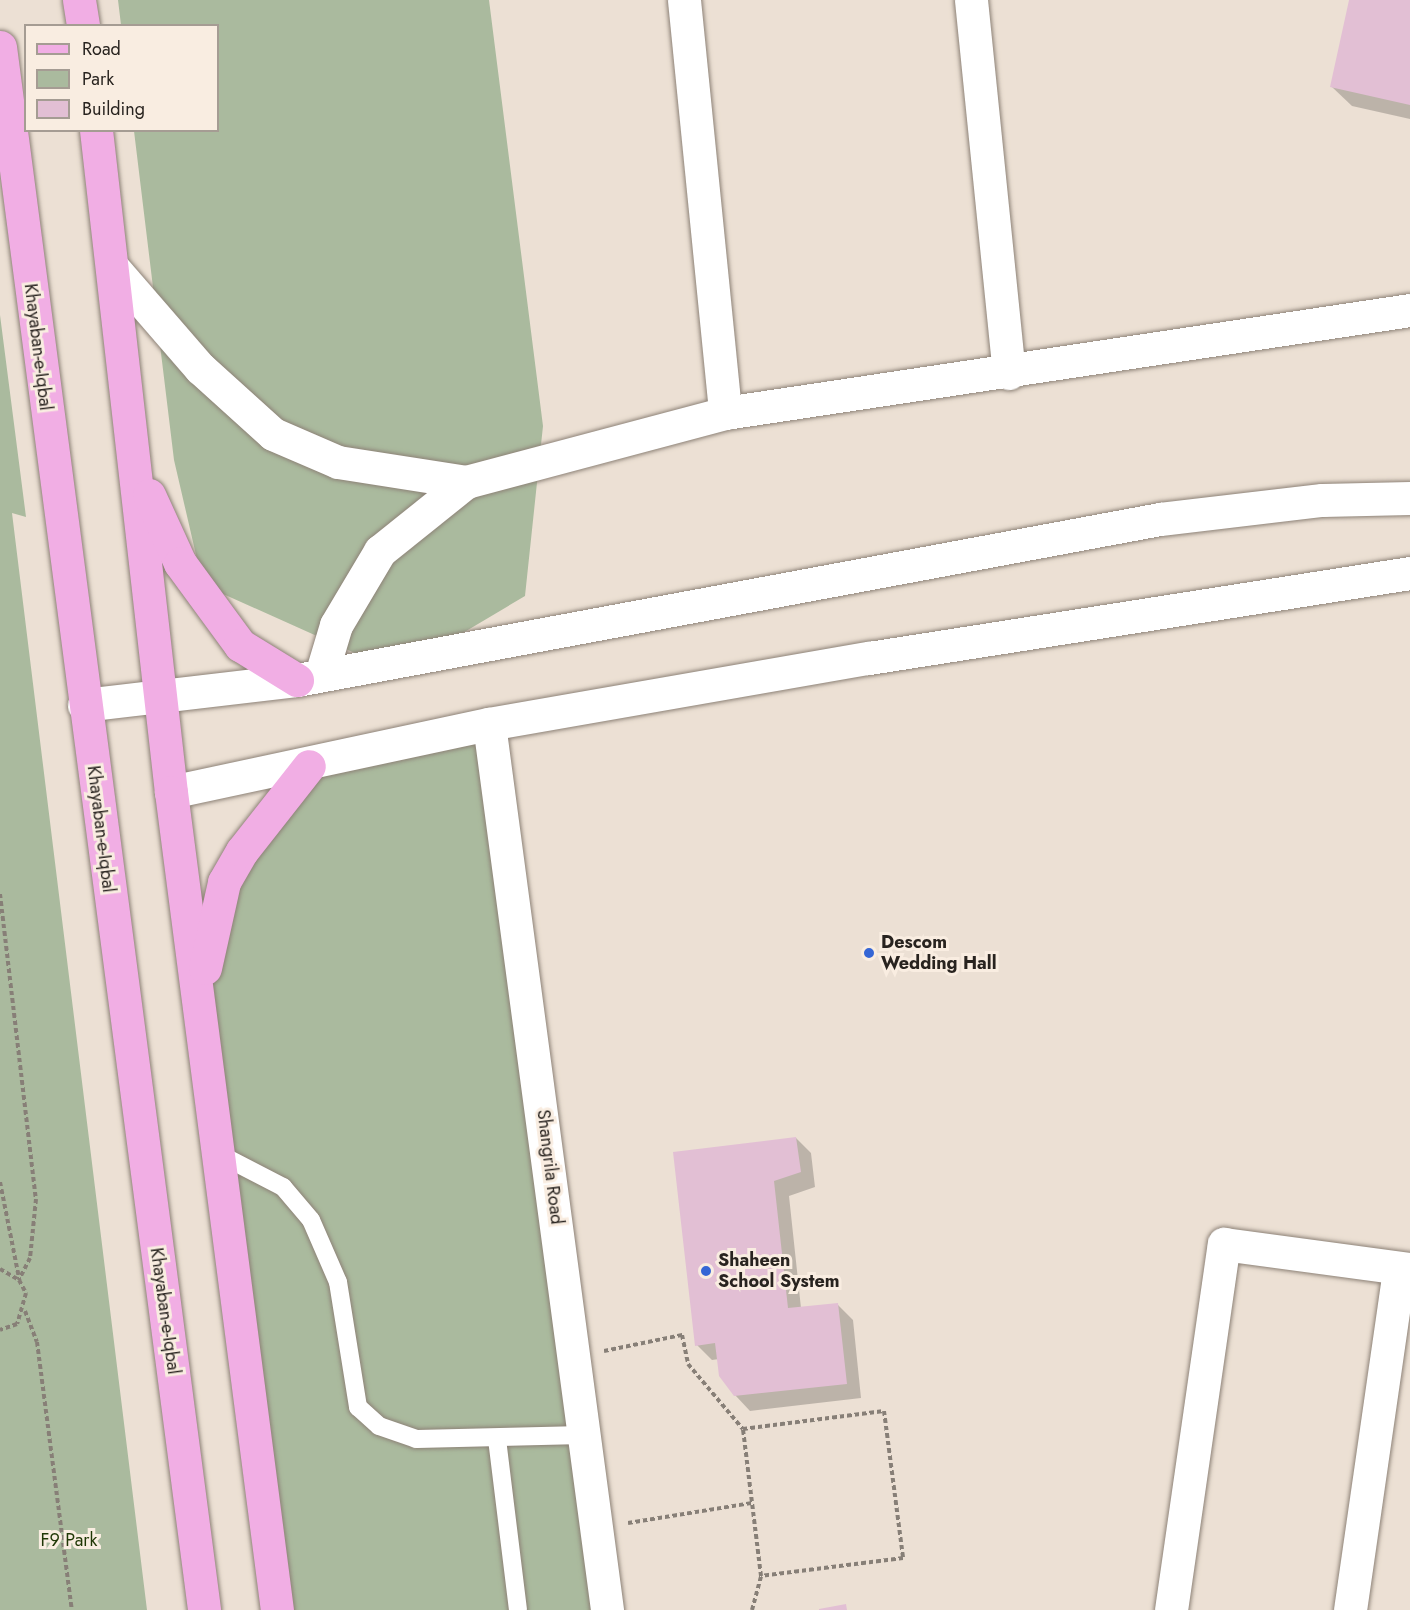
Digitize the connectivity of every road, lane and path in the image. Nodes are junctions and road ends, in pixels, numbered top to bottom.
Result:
1 (80, 0) edge
2 (684, 0) edge
3 (971, 0) edge
4 (83, 24) edge
5 (0, 48) edge
6 (96, 132) edge
7 (115, 270) junction
8 (1410, 310) edge
9 (1009, 373) junction
10 (725, 413) junction
11 (138, 469) junction
12 (465, 482) junction
13 (1410, 498) edge
14 (1410, 573) edge
15 (309, 677) junction
16 (162, 697) junction
17 (84, 705) junction
18 (489, 724) junction
19 (309, 766) junction
20 (171, 792) junction
21 (0, 894) edge
22 (199, 1008) junction
23 (222, 1156) junction
24 (0, 1182) edge
25 (1404, 1268) edge
26 (0, 1269) edge
27 (19, 1280) junction
28 (25, 1311) junction
29 (0, 1330) edge
30 (574, 1358) junction
31 (743, 1429) junction
32 (584, 1435) junction
33 (497, 1440) junction
34 (752, 1503) junction
35 (596, 1528) junction
36 (761, 1576) junction
37 (72, 1610) edge
38 (204, 1610) edge
39 (277, 1610) edge
40 (518, 1610) edge
41 (607, 1610) edge
42 (752, 1610) edge
43 (1171, 1610) edge
44 (1350, 1610) edge

1 - 4 main road
2 - 10 street
3 - 9 street
5 - 17 main road, Khayaban-e-Iqbal
6 - 7 main road
7 - 11 main road
7 - 12 street
8 - 9 street
9 - 10 street
10 - 12 street
11 - 15 main road
11 - 16 main road
12 - 15 street
13 - 15 street
14 - 18 street
15 - 16 street
16 - 17 street
16 - 20 main road
17 - 38 main road, Khayaban-e-Iqbal
18 - 19 street
18 - 30 street, Shangrila Road
19 - 20 street
19 - 22 main road
20 - 22 main road
21 - 27 path
22 - 23 main road
23 - 33 lane
23 - 39 main road
24 - 27 path
25 - 43 street
25 - 44 street
26 - 27 path
27 - 28 path
28 - 29 path
28 - 37 path
30 - 31 path
30 - 32 street, Shangrila Road
31 - 34 path
31 - 36 path
32 - 33 lane
32 - 35 street, Shangrila Road
33 - 40 lane
34 - 35 path
34 - 36 path
35 - 41 street, Shangrila Road
36 - 42 path

